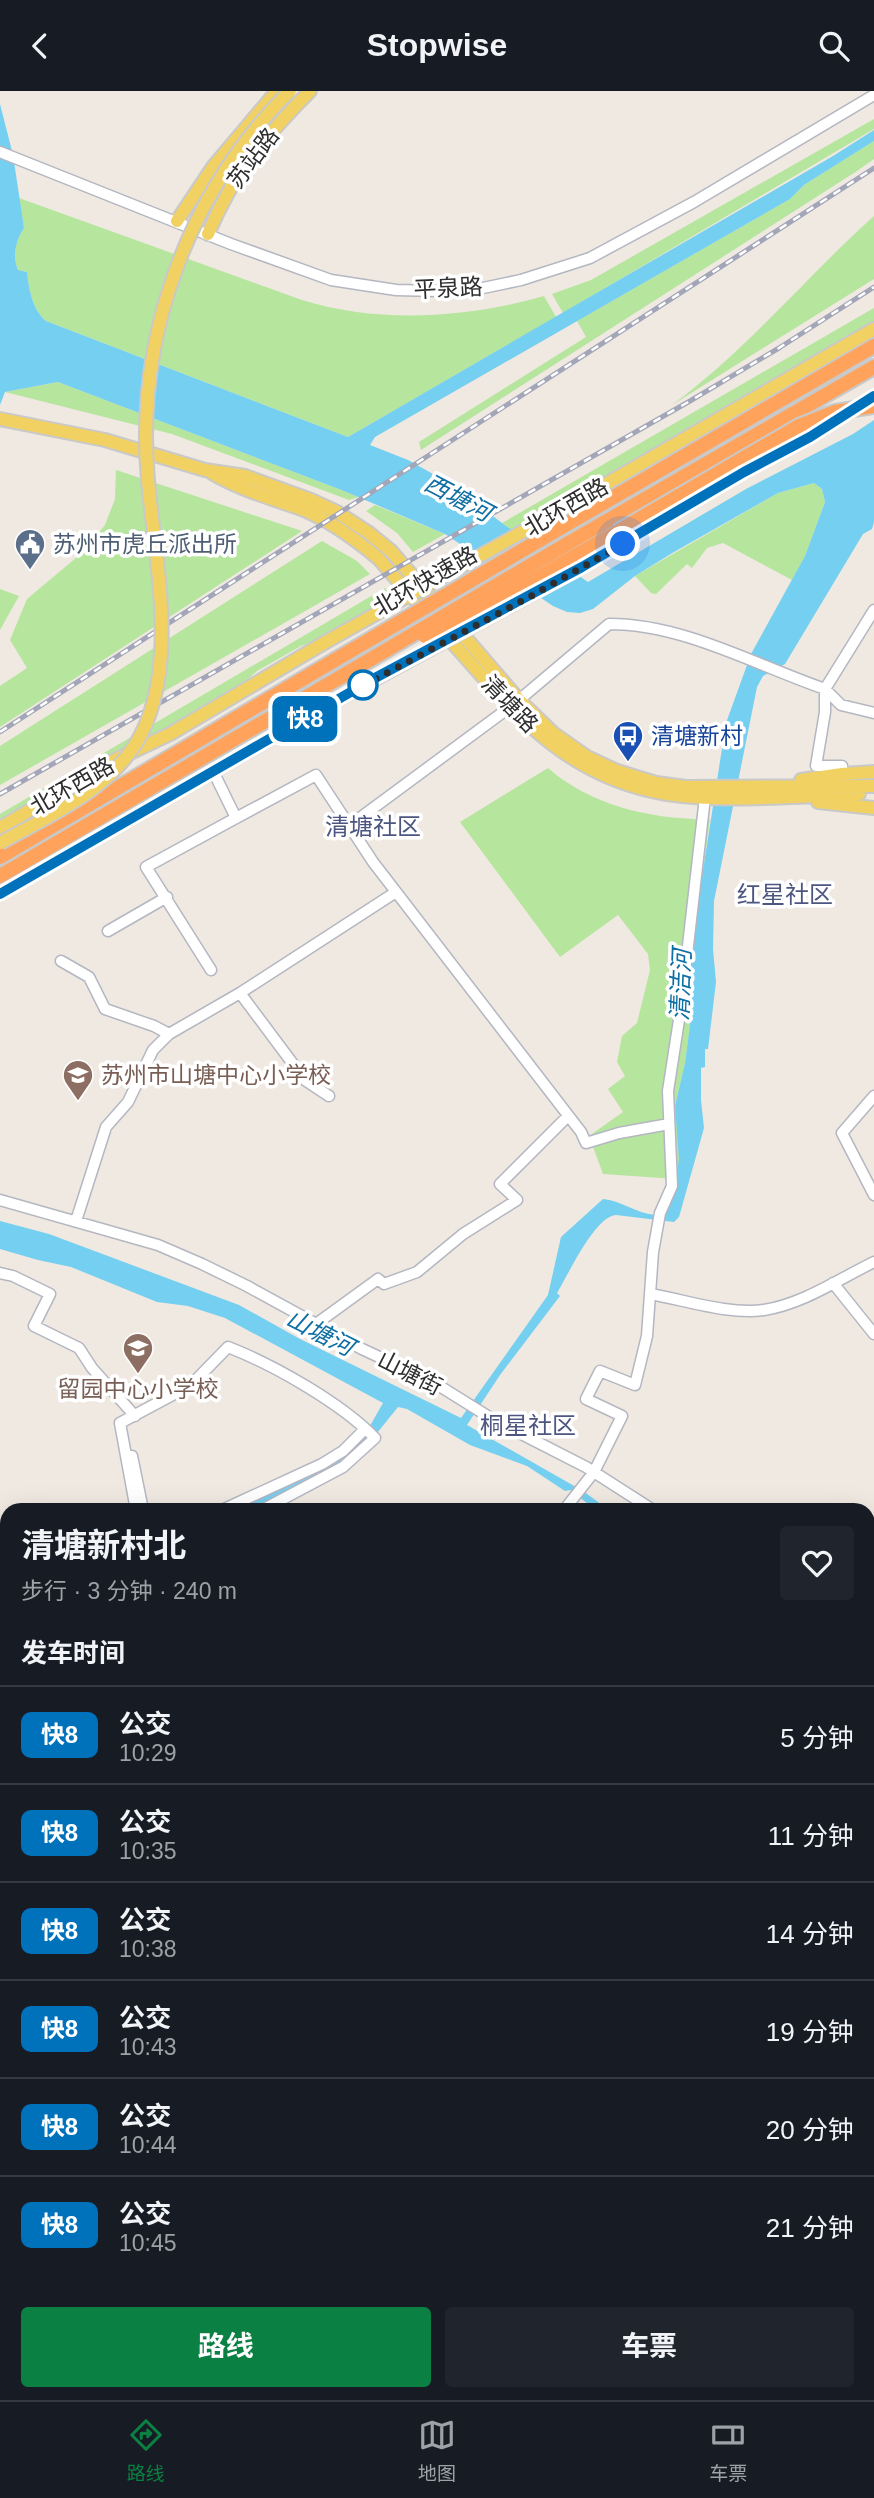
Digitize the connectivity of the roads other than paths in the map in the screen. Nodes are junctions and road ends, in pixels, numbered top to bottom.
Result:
1 (277, 91) edge
2 (290, 91) edge
3 (310, 91) edge
4 (874, 93) edge
5 (0, 152) edge
6 (177, 221) junction
7 (208, 234) junction
8 (874, 329) edge
9 (874, 346) edge
10 (874, 366) edge
11 (874, 377) edge
12 (874, 397) edge
13 (874, 406) edge
14 (0, 419) edge
15 (750, 437) junction
16 (575, 556) junction
17 (874, 610) edge
18 (825, 689) junction
19 (514, 704) junction
20 (874, 713) edge
21 (213, 771) junction
22 (874, 772) edge
23 (842, 773) junction
24 (874, 786) edge
25 (762, 792) junction
26 (709, 794) junction
27 (874, 794) edge
28 (874, 808) edge
29 (236, 818) junction
30 (349, 826) junction
31 (0, 828) edge
32 (0, 843) edge
33 (0, 857) edge
34 (0, 876) edge
35 (396, 892) junction
36 (0, 894) edge
37 (167, 897) junction
38 (108, 931) dead end
39 (61, 961) dead end
40 (211, 971) dead end
41 (240, 993) junction
42 (169, 1034) junction
43 (329, 1096) dead end
44 (874, 1096) edge
45 (568, 1116) junction
46 (669, 1124) junction
47 (874, 1195) edge
48 (0, 1200) edge
49 (76, 1221) junction
50 (874, 1262) edge
51 (0, 1273) edge
52 (833, 1283) junction
53 (650, 1294) junction
54 (316, 1324) junction
55 (874, 1333) edge
56 (135, 1416) junction
57 (123, 1427) dead end
58 (369, 1432) junction
59 (594, 1472) junction
60 (135, 1503) edge
61 (142, 1503) edge
62 (237, 1503) edge
63 (274, 1503) edge
64 (571, 1503) edge
65 (642, 1503) edge

1 - 6 main road, 苏站路
2 - 32 main road, bridge
3 - 7 main road, 苏站路
4 - 7 street, 平泉路
5 - 6 street, 平泉路
6 - 7 street, 平泉路
8 - 31 main road, 北环西路, bridge
9 - 33 highway, 北环快速路, bridge
10 - 15 highway
11 - 15 highway
12 - 16 main road
13 - 16 highway, bridge
14 - 19 main road, 清塘路
15 - 16 highway
16 - 21 main road, bridge
16 - 34 highway, 北环快速路, bridge
17 - 18 street
18 - 19 street
18 - 20 street
18 - 23 street
19 - 26 main road, 清塘路
19 - 30 street
21 - 29 street
21 - 36 main road
22 - 23 main road
23 - 25 main road
24 - 25 main road, 清塘路
25 - 26 main road, 清塘路
25 - 27 main road, 清塘路
25 - 28 main road
26 - 46 street
29 - 30 street
29 - 37 street
30 - 35 street
35 - 41 street
35 - 45 street
37 - 38 street
37 - 40 street
39 - 42 street
41 - 42 street
41 - 43 street
42 - 49 street
44 - 47 street
45 - 46 street
45 - 54 street
46 - 53 street
48 - 49 street, 山塘街
49 - 54 street, 山塘街
50 - 52 street
51 - 56 street
52 - 53 street
52 - 55 street
53 - 59 street
54 - 59 street, 山塘街
56 - 58 street
56 - 60 street
57 - 61 street
58 - 62 street
58 - 63 street
59 - 64 street
59 - 65 street, 山塘街

